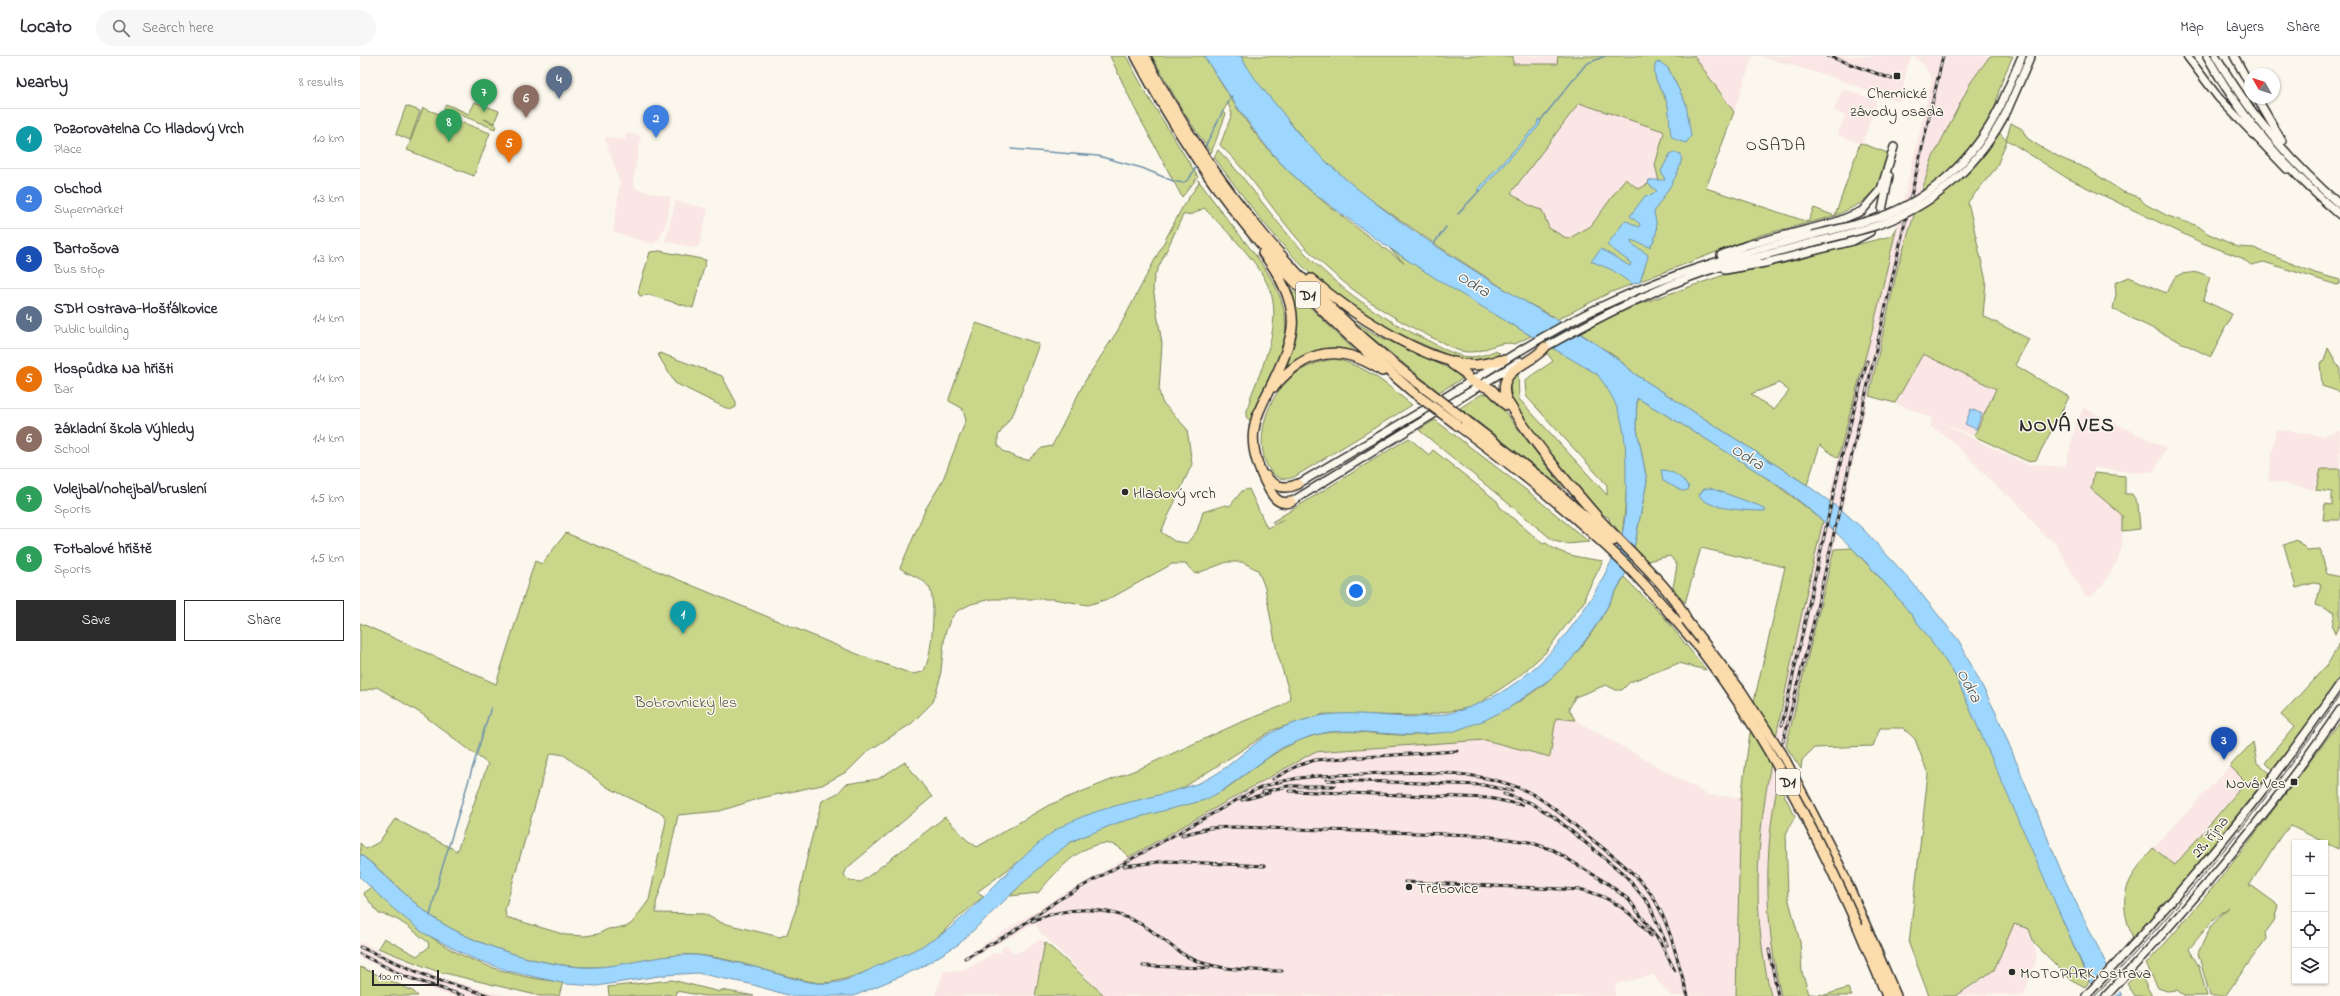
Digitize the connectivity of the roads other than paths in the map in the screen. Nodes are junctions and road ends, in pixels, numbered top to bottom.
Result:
1 (1136, 56) edge
2 (1145, 56) edge
3 (2022, 56) edge
4 (2031, 56) edge
5 (2187, 56) edge
6 (2207, 56) edge
7 (2216, 56) edge
8 (2234, 56) edge
9 (2244, 74) edge
10 (2260, 104) edge
11 (2004, 109) junction
12 (1194, 148) junction
13 (2302, 176) junction
14 (1218, 182) junction
15 (2340, 205) edge
16 (1232, 208) junction
17 (1882, 210) dead end
18 (2340, 216) edge
19 (1250, 217) junction
20 (1870, 232) dead end
21 (1813, 239) junction
22 (1695, 267) junction
23 (1706, 272) junction
24 (1544, 347) joint
25 (1425, 350) junction
26 (1503, 360) junction
27 (1511, 369) junction
28 (1471, 381) junction
29 (1481, 385) junction
30 (1413, 392) junction
31 (1444, 398) dead end
32 (1452, 403) dead end
33 (1427, 408) dead end
34 (1434, 414) dead end
35 (1516, 414) junction
36 (1298, 484) joint
37 (1290, 502) joint
38 (1592, 522) junction
39 (2340, 684) edge
40 (2340, 710) edge
41 (1862, 925) junction
42 (1887, 996) edge
43 (1896, 996) edge
44 (2086, 996) edge
45 (2106, 996) edge

1 - 12 highway, D1
2 - 12 highway, D1
3 - 11 main road
4 - 11 main road
5 - 13 main road
6 - 13 main road
7 - 13 main road
8 - 9 main road
10 - 13 main road
11 - 21 main road, bridge
12 - 14 highway, D1
13 - 15 main road
13 - 18 main road
14 - 16 highway, D1
14 - 19 highway, D1
16 - 30 highway, D1
16 - 37 highway
17 - 22 main road
19 - 25 highway
19 - 38 highway, D1, bridge
20 - 23 main road
21 - 22 main road
21 - 23 main road
22 - 26 main road
23 - 24 main road
24 - 27 highway
25 - 26 highway
25 - 28 highway
26 - 28 main road
27 - 29 main road
27 - 35 highway
28 - 29 highway
28 - 31 main road
29 - 32 main road
29 - 35 highway
30 - 36 highway
30 - 38 highway, D1, bridge
33 - 36 main road
34 - 37 main road
35 - 38 highway
38 - 41 highway, D1, bridge
38 - 41 highway, D1, bridge
39 - 44 main road, 28. října
40 - 45 main road, 28. října
41 - 42 highway, D1
41 - 43 highway, D1

